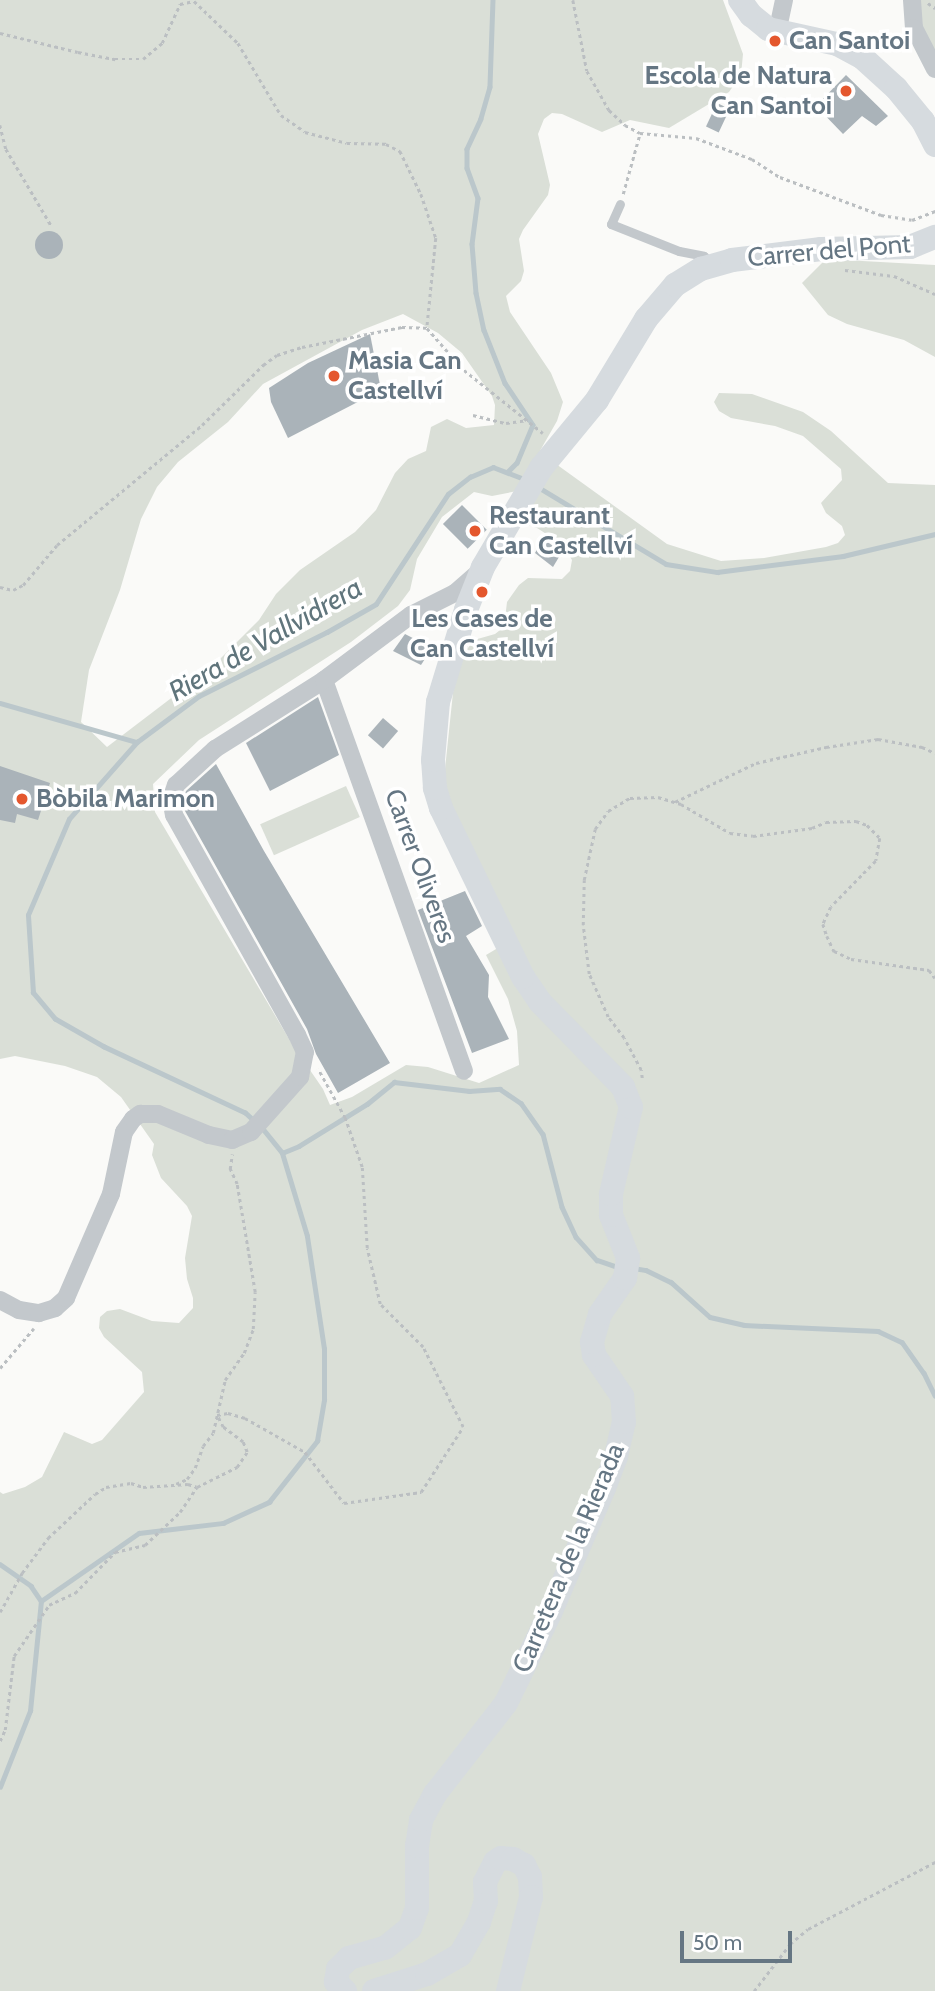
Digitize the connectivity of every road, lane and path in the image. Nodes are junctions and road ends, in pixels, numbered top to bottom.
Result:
1 (573, 0) edge
2 (740, 0) edge
3 (784, 0) edge
4 (912, 0) edge
5 (0, 33) edge
6 (777, 33) junction
7 (935, 69) edge
8 (0, 125) edge
9 (640, 133) junction
10 (935, 145) edge
11 (620, 204) joint
12 (935, 211) edge
13 (51, 225) dead end
14 (935, 237) edge
15 (712, 265) junction
16 (841, 270) dead end
17 (935, 294) edge
18 (427, 328) junction
19 (473, 415) dead end
20 (528, 420) junction
21 (558, 445) junction
22 (0, 587) edge
23 (425, 606) junction
24 (458, 609) junction
25 (324, 680) junction
26 (935, 753) edge
27 (674, 802) junction
28 (935, 978) edge
29 (304, 1052) junction
30 (464, 1071) dead end
31 (631, 1107) junction
32 (232, 1140) junction
33 (0, 1300) edge
34 (39, 1313) junction
35 (0, 1368) edge
36 (217, 1415) junction
37 (176, 1484) junction
38 (198, 1487) junction
39 (0, 1612) edge
40 (0, 1741) edge
41 (935, 1862) edge
42 (345, 1991) edge
43 (374, 1991) edge
44 (508, 1991) edge
45 (754, 1991) edge

1 - 9 path
2 - 6 street
3 - 6 street
4 - 7 street
5 - 18 path
6 - 10 street
8 - 13 path
9 - 11 path
9 - 12 path
11 - 15 lane
14 - 15 street, Carrer del Pont
15 - 21 street, Carrer del Pont
16 - 17 path
18 - 20 path
18 - 22 path
19 - 20 path
20 - 21 path
21 - 24 street
23 - 24 street
23 - 24 street
23 - 25 street
24 - 31 street
25 - 29 street
25 - 30 street, Carrer Oliveres
26 - 27 path
27 - 28 path
27 - 31 path
29 - 32 street
29 - 36 path
31 - 42 street, Carretera de la Rierada
32 - 34 street
32 - 36 path
33 - 34 street
34 - 35 path
36 - 37 path
36 - 38 path
37 - 38 path
37 - 39 path
38 - 40 path
41 - 45 path
43 - 44 street

